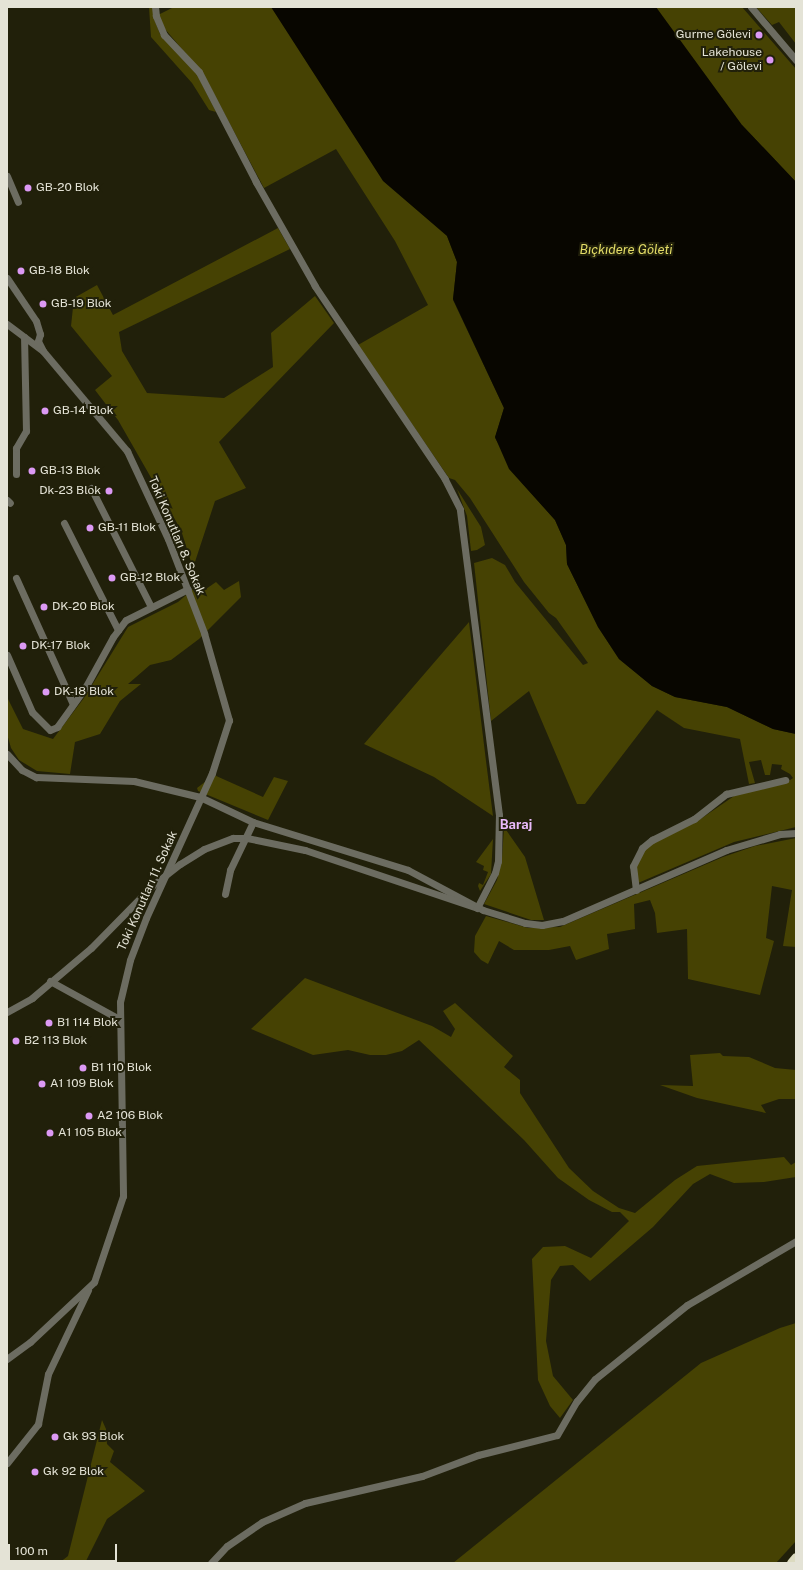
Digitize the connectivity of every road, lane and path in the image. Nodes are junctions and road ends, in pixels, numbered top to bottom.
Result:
1 (155, 7) edge
2 (751, 7) edge
3 (796, 60) edge
4 (7, 177) edge
5 (18, 202) dead end
6 (7, 278) edge
7 (7, 324) edge
8 (24, 336) junction
9 (43, 351) junction
10 (16, 474) dead end
11 (91, 488) dead end
12 (64, 523) dead end
13 (16, 578) dead end
14 (188, 589) junction
15 (151, 607) junction
16 (118, 630) junction
17 (7, 655) edge
18 (73, 704) junction
19 (7, 754) edge
20 (785, 780) dead end
21 (200, 797) junction
22 (253, 822) junction
23 (796, 833) edge
24 (247, 838) junction
25 (167, 874) junction
26 (636, 890) junction
27 (225, 894) dead end
28 (477, 908) junction
29 (50, 981) junction
30 (7, 1012) edge
31 (119, 1020) junction
32 (796, 1241) edge
33 (89, 1286) junction
34 (7, 1359) edge
35 (7, 1463) edge
36 (796, 1558) edge
37 (211, 1563) edge
38 (792, 1563) edge

1 - 28 street
2 - 3 street
4 - 5 street
6 - 9 street
7 - 8 street, Toki Konutları 8. Sokak
8 - 9 street, Toki Konutları 8. Sokak
8 - 10 street
9 - 14 street, Toki Konutları 8. Sokak
11 - 15 street
12 - 16 street
13 - 18 street
14 - 15 street
14 - 21 street, Toki Konutları 8. Sokak
15 - 16 street
16 - 18 street
17 - 18 street
19 - 21 street
20 - 26 street
21 - 22 street
21 - 25 street, Toki Konutları 11. Sokak
22 - 24 street
22 - 28 street
23 - 26 street
24 - 25 street
24 - 27 street
24 - 28 street
25 - 29 street
25 - 31 street, Toki Konutları 11. Sokak
26 - 28 street
29 - 30 street
29 - 31 street
31 - 33 street, Toki Konutları 11. Sokak
32 - 37 street
33 - 34 street, Toki Konutları 11. Sokak
33 - 35 street
36 - 38 highway

